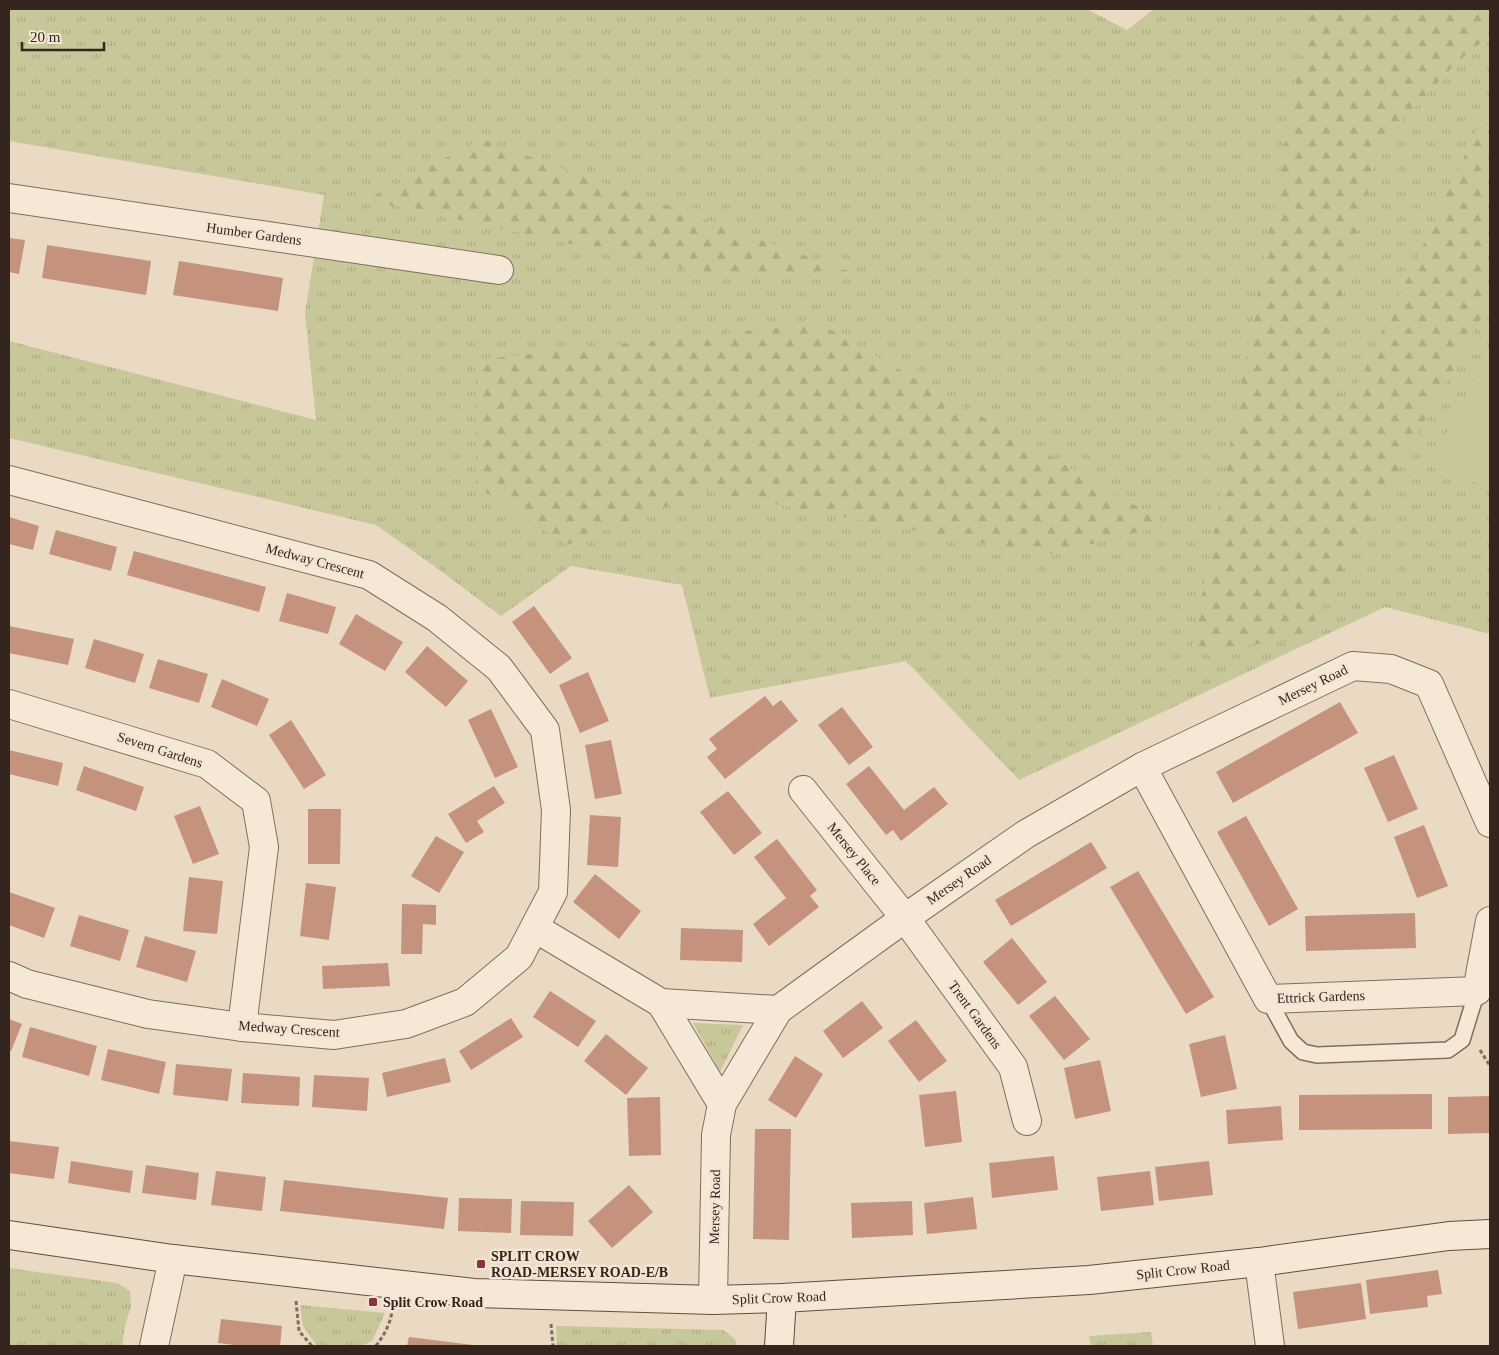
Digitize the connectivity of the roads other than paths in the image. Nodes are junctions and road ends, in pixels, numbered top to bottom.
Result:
1 (9, 198) edge
2 (500, 270) dead end
3 (9, 480) edge
4 (9, 704) edge
5 (1142, 767) junction
6 (803, 790) dead end
7 (1490, 823) edge
8 (905, 918) junction
9 (1490, 921) edge
10 (535, 928) junction
11 (9, 976) edge
12 (1477, 991) junction
13 (1268, 999) junction
14 (661, 1003) junction
15 (778, 1010) junction
16 (242, 1027) junction
17 (722, 1104) junction
18 (1026, 1121) dead end
19 (1490, 1234) edge
20 (9, 1235) edge
21 (173, 1259) junction
22 (1259, 1262) junction
23 (782, 1298) junction
24 (713, 1300) junction
25 (154, 1346) edge
26 (779, 1346) edge
27 (1270, 1346) edge

1 - 2 street, Humber Gardens
3 - 10 street, Medway Crescent
4 - 16 street, Severn Gardens
5 - 7 street, Mersey Road
5 - 8 street, Mersey Road
5 - 13 street, Ettrick Gardens
6 - 8 street, Mersey Place
8 - 15 street, Mersey Road
8 - 18 street, Trent Gardens
9 - 12 street
10 - 14 street
10 - 16 street, Medway Crescent
11 - 16 street, Medway Crescent
12 - 13 street, Ettrick Gardens
12 - 13 lane
14 - 15 street
14 - 17 street
15 - 17 street, Mersey Road
17 - 24 street, Mersey Road
19 - 22 street, Split Crow Road
20 - 21 street, Split Crow Road
21 - 24 street, Split Crow Road
21 - 25 street
22 - 23 street, Split Crow Road
22 - 27 street
23 - 24 street, Split Crow Road
23 - 26 street

